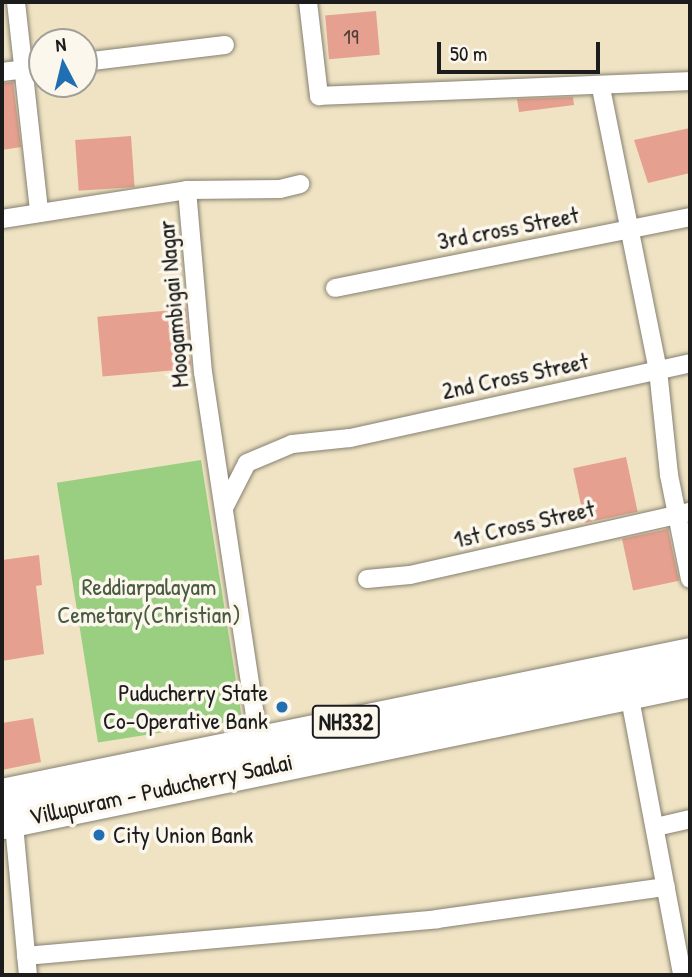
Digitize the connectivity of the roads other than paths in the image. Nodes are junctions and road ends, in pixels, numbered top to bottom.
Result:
1 (16, 2) edge
2 (309, 2) edge
3 (225, 45) dead end
4 (98, 60) edge
5 (28, 68) edge
6 (22, 69) junction
7 (2, 72) edge
8 (690, 81) edge
9 (601, 88) junction
10 (300, 184) dead end
11 (187, 190) junction
12 (40, 210) junction
13 (690, 217) edge
14 (2, 219) edge
15 (627, 229) junction
16 (335, 288) dead end
17 (690, 363) edge
18 (658, 370) junction
19 (225, 506) junction
20 (684, 514) edge
21 (367, 579) dead end
22 (690, 579) edge
23 (690, 654) edge
24 (627, 680) junction
25 (690, 680) edge
26 (261, 753) junction
27 (7, 808) edge
28 (690, 819) edge
29 (656, 827) junction
30 (666, 887) junction
31 (26, 956) junction
32 (27, 975) edge
33 (682, 975) edge

1 - 6 street
2 - 9 street
3 - 4 street
5 - 6 street
6 - 7 street
6 - 12 street
8 - 9 street
9 - 15 street
10 - 11 street
11 - 12 street, Moogambigai Nagar
11 - 19 street, Moogambigai Nagar
12 - 14 street, Moogambigai Nagar
13 - 15 street, 3rd cross Street
15 - 16 street, 3rd cross Street
15 - 18 street
17 - 18 street, 2nd Cross Street
18 - 19 street, 2nd Cross Street
18 - 20 street
19 - 26 street, Moogambigai Nagar
20 - 21 street, 1st Cross Street
20 - 22 street
23 - 24 highway, Villupuram - Puducherry Saalai / NH332
24 - 25 highway, Villupuram - Puducherry Saalai / NH332
24 - 26 highway, Villupuram - Puducherry Saalai / NH332
24 - 29 street
26 - 27 highway, Villupuram - Puducherry Saalai / NH332
27 - 31 street
28 - 29 street
29 - 30 street
30 - 31 street
30 - 33 street
31 - 32 street

